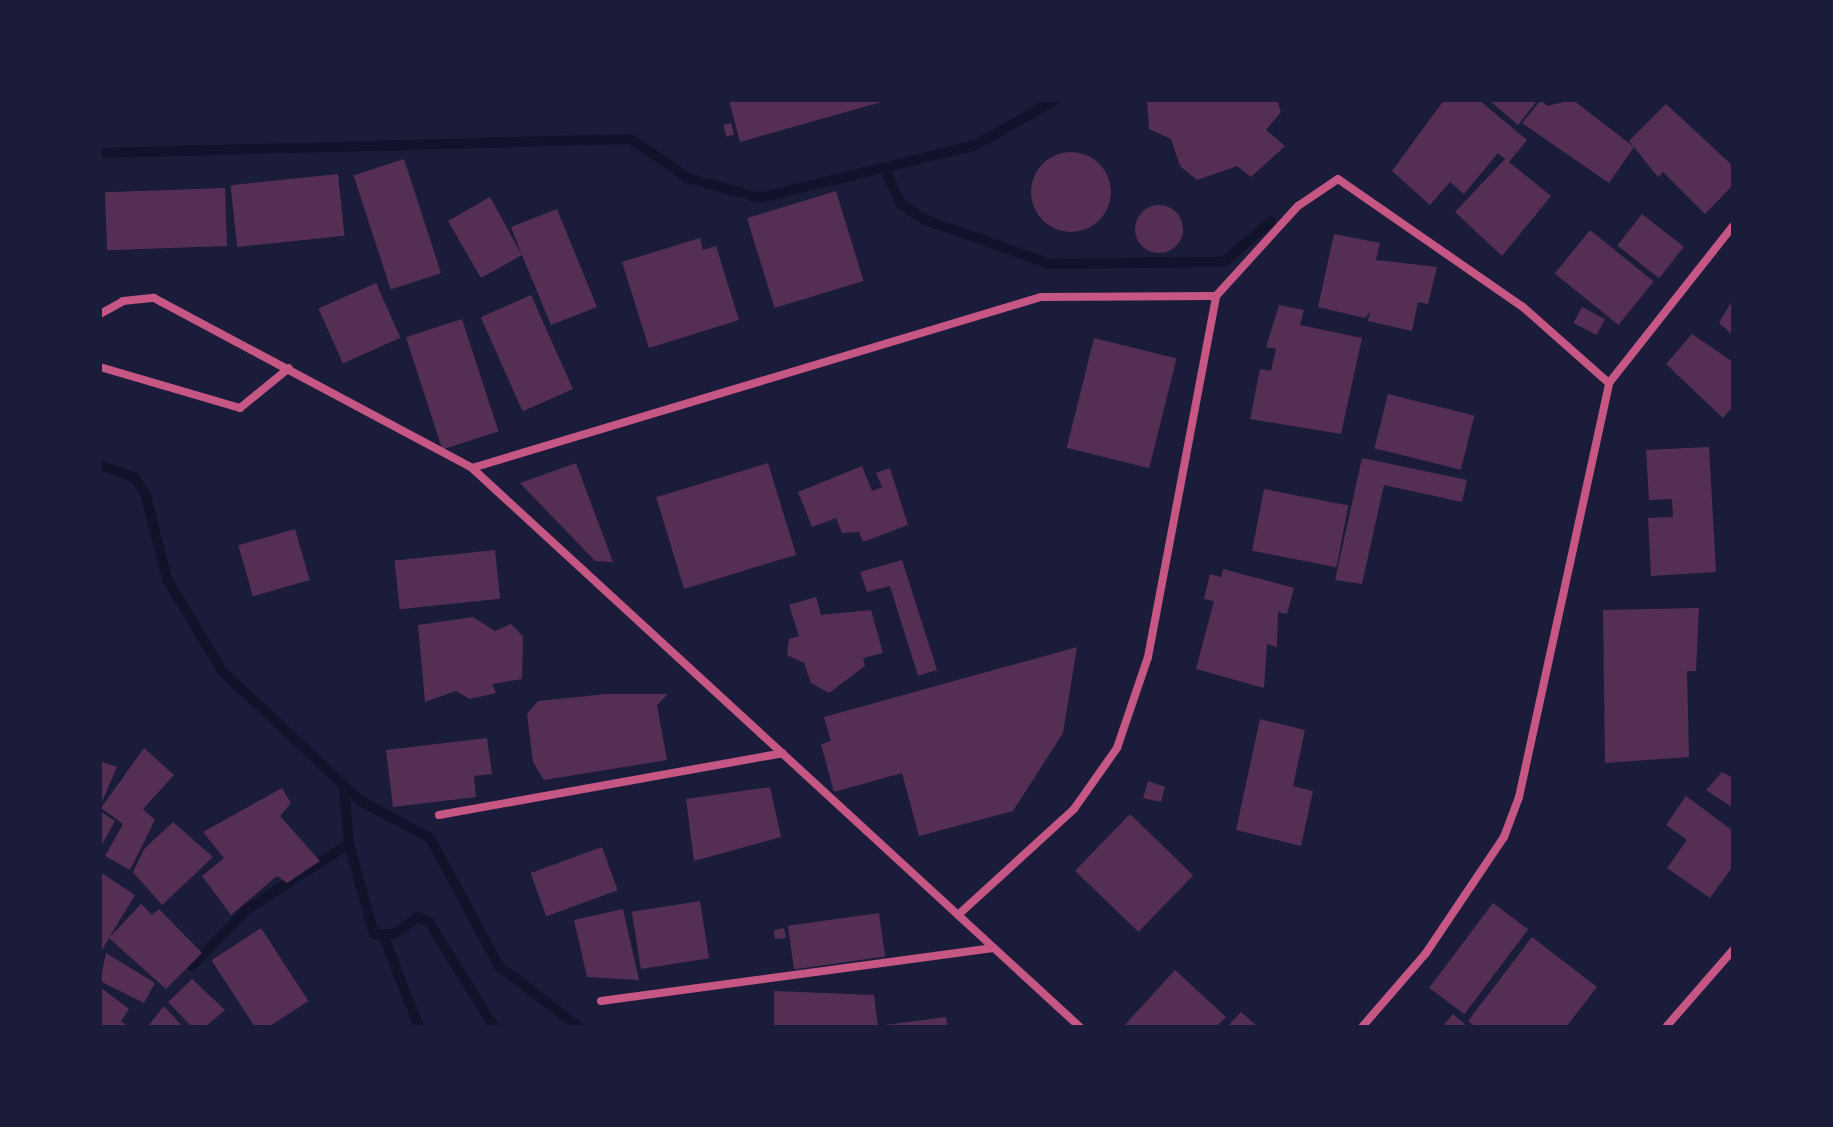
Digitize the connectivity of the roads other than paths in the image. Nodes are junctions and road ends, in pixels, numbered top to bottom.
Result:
1 (1733, 226) edge
2 (1216, 296) junction
3 (100, 314) edge
4 (100, 367) edge
5 (289, 368) junction
6 (1609, 383) junction
7 (472, 468) junction
8 (782, 753) junction
9 (439, 815) dead end
10 (958, 915) junction
11 (993, 948) junction
12 (1733, 950) edge
13 (601, 1001) dead end
14 (1080, 1027) edge
15 (1362, 1027) edge
16 (1666, 1027) edge

1 - 6 street
2 - 6 street
2 - 7 street
2 - 10 street
3 - 5 street
4 - 5 street
5 - 7 street
6 - 15 street
7 - 8 street
8 - 9 street
8 - 10 street
10 - 11 street
11 - 13 street
11 - 14 street
12 - 16 street

